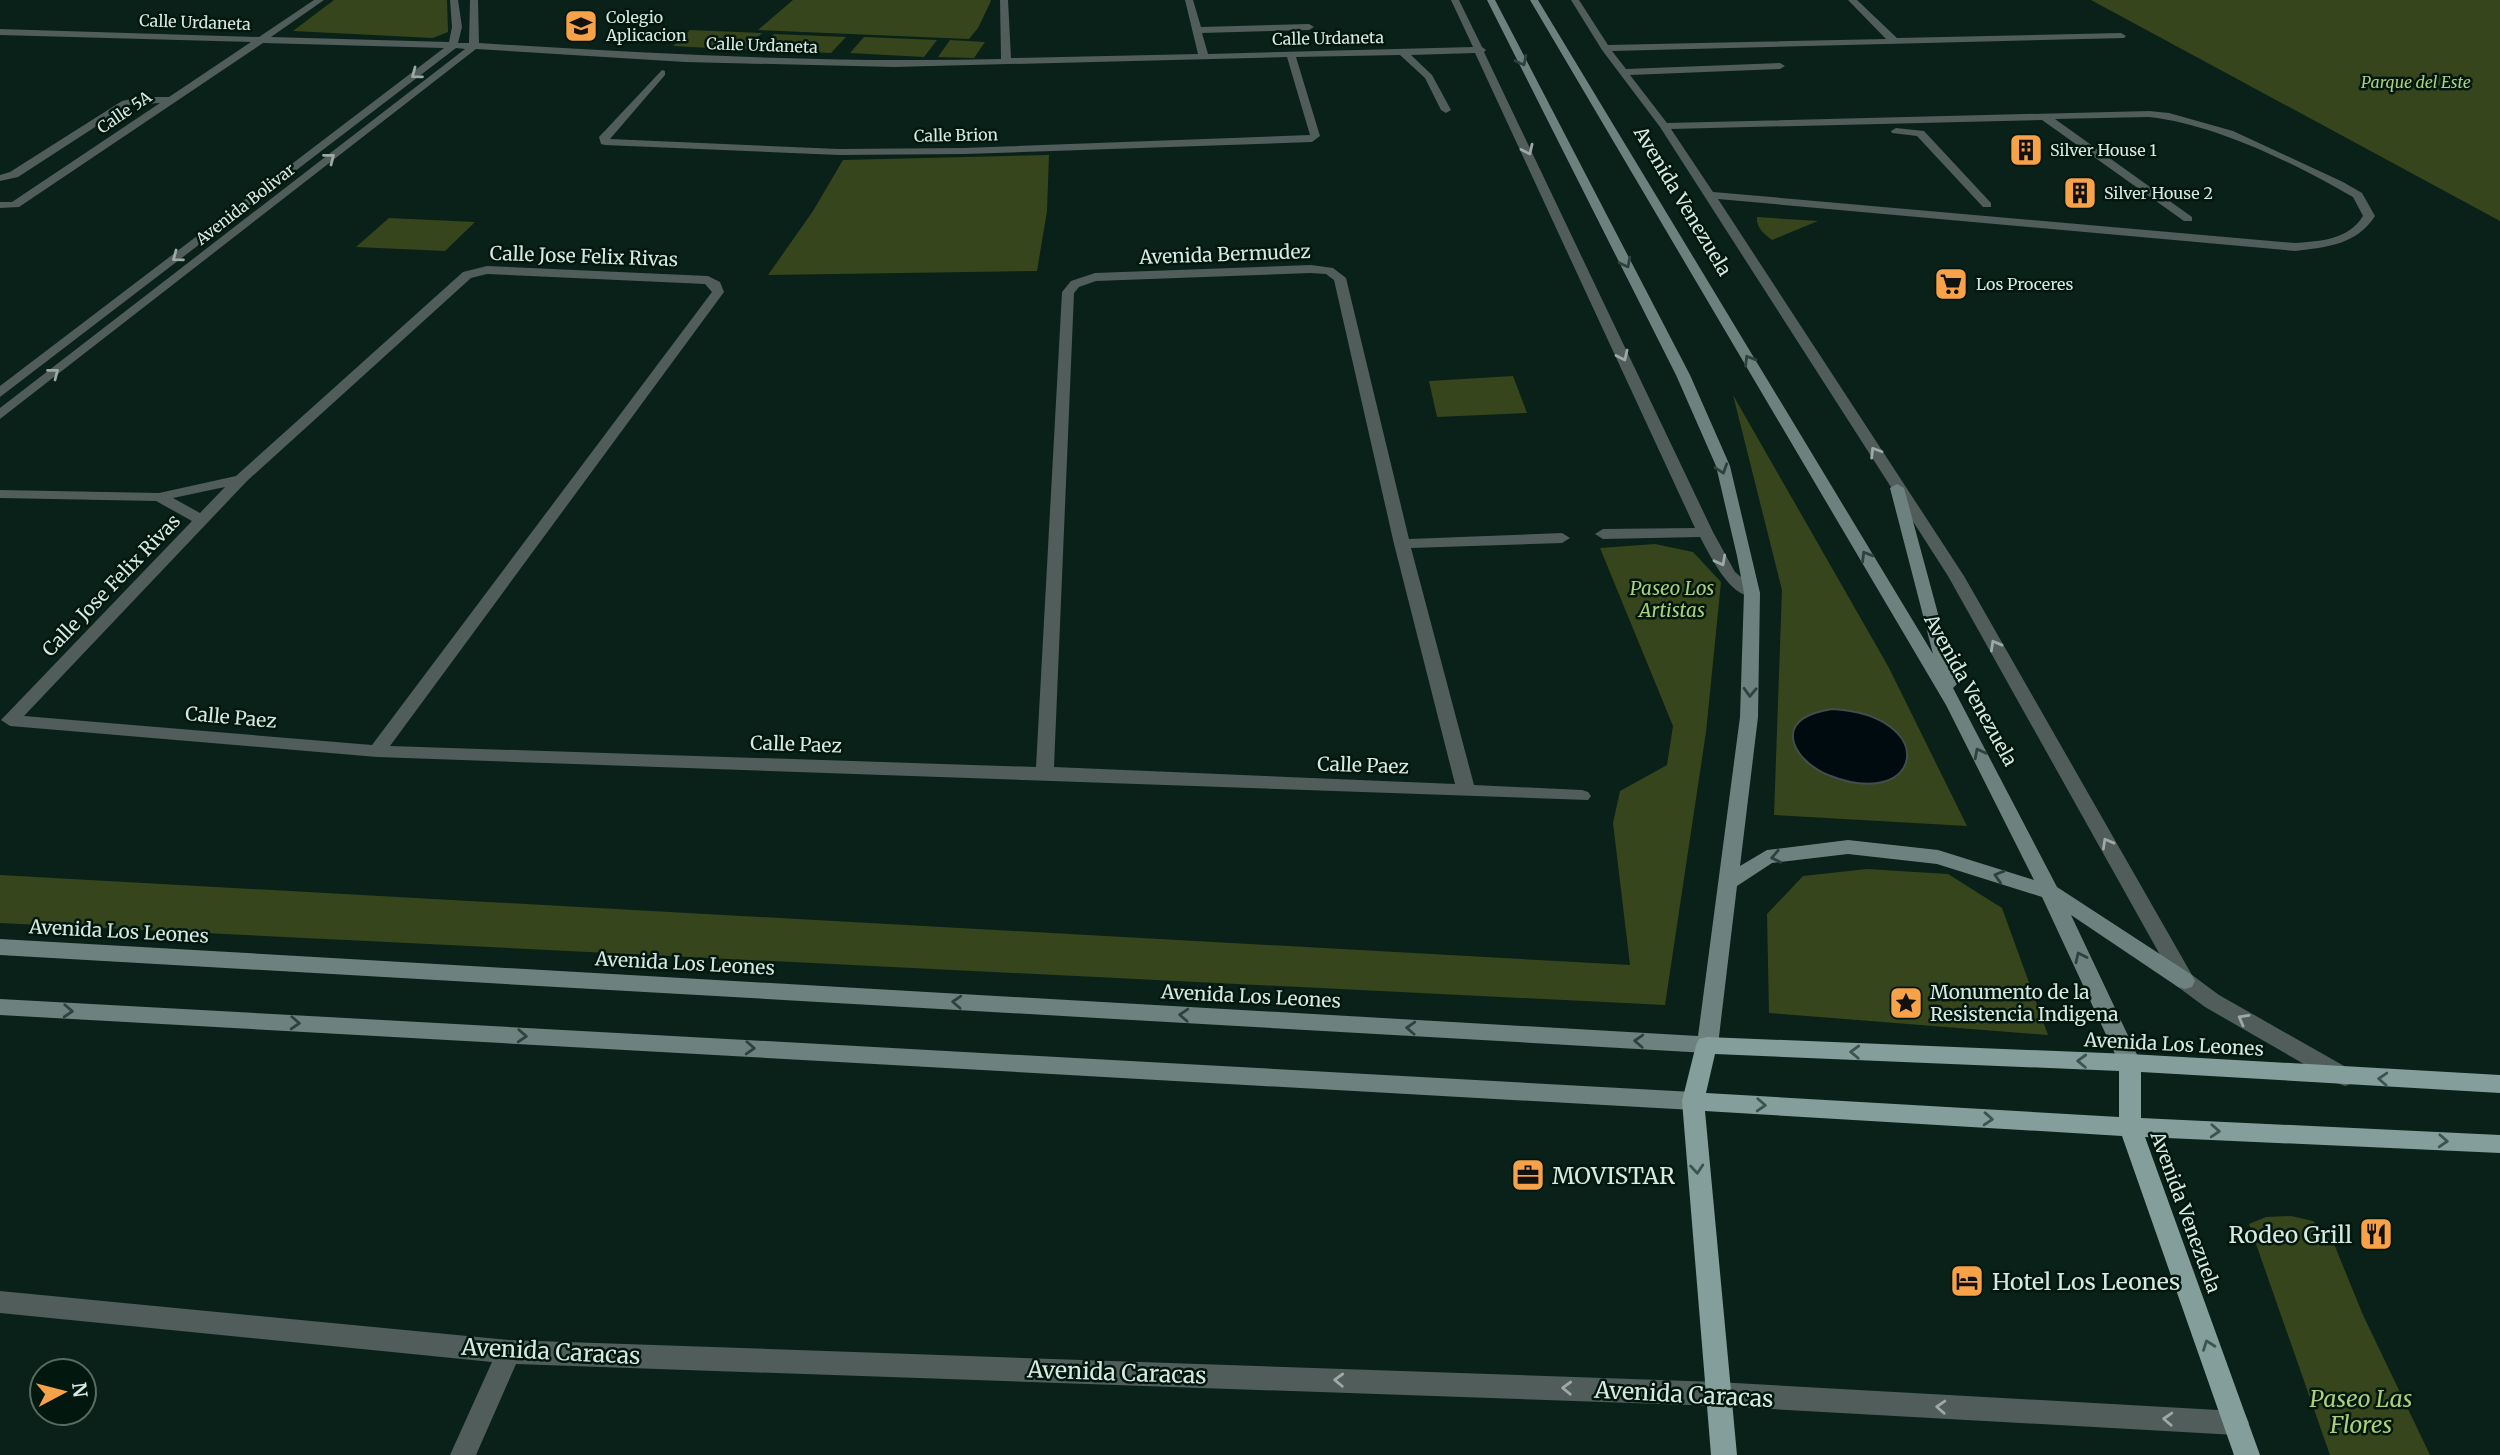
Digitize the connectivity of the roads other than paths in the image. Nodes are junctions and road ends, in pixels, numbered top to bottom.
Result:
1 (320, 0) edge
2 (454, 0) edge
3 (474, 0) edge
4 (1004, 0) edge
5 (1189, 0) edge
6 (1455, 0) edge
7 (1491, 0) edge
8 (1534, 0) edge
9 (1575, 0) edge
10 (1852, 0) edge
11 (1309, 27) dead end
12 (1197, 30) junction
13 (0, 32) edge
14 (2121, 36) dead end
15 (265, 39) junction
16 (1894, 41) junction
17 (453, 46) junction
18 (474, 46) junction
19 (1605, 48) junction
20 (1481, 50) junction
21 (1404, 52) junction
22 (1291, 55) junction
23 (1204, 57) junction
24 (1006, 62) junction
25 (1780, 66) dead end
26 (1623, 72) junction
27 (662, 73) dead end
28 (169, 100) junction
29 (1446, 110) dead end
30 (2045, 117) junction
31 (1844, 122) junction
32 (1664, 127) junction
33 (0, 178) edge
34 (1707, 195) junction
35 (0, 205) edge
36 (15, 205) junction
37 (1987, 205) dead end
38 (0, 215) edge
39 (2188, 219) dead end
40 (0, 393) edge
41 (0, 415) edge
42 (242, 478) junction
43 (1897, 488) junction
44 (0, 494) edge
45 (159, 497) junction
46 (200, 519) junction
47 (1705, 532) junction
48 (1603, 534) dead end
49 (1562, 538) dead end
50 (1402, 544) junction
51 (1752, 593) junction
52 (1955, 705) junction
53 (9, 720) joint
54 (377, 751) junction
55 (1045, 773) junction
56 (1466, 791) junction
57 (1582, 796) dead end
58 (1726, 884) junction
59 (2050, 892) junction
60 (0, 947) edge
61 (2185, 981) junction
62 (0, 1007) edge
63 (1707, 1045) junction
64 (2130, 1063) junction
65 (2345, 1077) junction
66 (2500, 1084) edge
67 (1693, 1101) junction
68 (2130, 1128) junction
69 (2500, 1144) edge
70 (0, 1302) edge
71 (509, 1352) junction
72 (1717, 1394) junction
73 (2236, 1423) junction
74 (463, 1455) edge
75 (1724, 1455) edge
76 (2247, 1455) edge

1 - 15 street, Calle 5A
2 - 17 street
3 - 18 street
4 - 24 street
5 - 12 street
6 - 20 street
7 -> 51 street
52 -> 8 street, Avenida Venezuela
9 - 19 street, Avenida Venezuela
10 - 16 street
11 - 12 street
12 - 23 street
13 - 15 street, Calle Urdaneta
14 - 16 street
15 - 17 street, Calle Urdaneta
15 - 28 street, Calle 5A
16 - 19 street
17 - 18 street, Calle Urdaneta
17 -> 40 street, Avenida Bolivar
18 - 24 street, Calle Urdaneta
41 -> 18 street, Avenida Bolivar
19 - 26 street, Avenida Venezuela
20 - 21 street, Calle Urdaneta
20 -> 47 street
21 - 22 street, Calle Urdaneta
21 - 29 street
22 - 23 street, Calle Urdaneta
22 - 27 street, Calle Brion
23 - 24 street, Calle Urdaneta
25 - 26 street
26 - 32 street, Avenida Venezuela
28 - 33 street
28 - 36 street, Calle 5A
30 - 31 street
30 - 34 street
30 - 39 street
31 - 32 street
31 - 37 street
32 - 34 street, Avenida Venezuela
43 -> 34 street, Avenida Venezuela
35 - 36 street
36 - 38 street, Calle 5A
42 - 45 street
42 - 46 street, Calle Jose Felix Rivas
42 - 54 street, Calle Jose Felix Rivas
43 - 52 street
61 -> 43 street, Avenida Venezuela
44 - 45 street
45 - 46 street
46 - 53 street, Calle Jose Felix Rivas
47 - 48 street
47 -> 51 street
49 - 50 street
50 - 55 street, Avenida Bermudez
50 - 56 street, Avenida Bermudez
51 -> 58 street
59 -> 52 street, Avenida Venezuela
53 - 54 street, Calle Paez
54 - 55 street, Calle Paez
55 - 56 street, Calle Paez
56 - 57 street, Calle Paez
59 -> 58 street
58 - 63 street
59 - 61 street
64 -> 59 street, Avenida Venezuela
63 -> 60 street, Avenida Los Leones
65 -> 61 street, Avenida Venezuela
62 -> 67 street
64 -> 63 main road, Avenida Los Leones
63 - 67 main road
64 - 65 main road, Avenida Los Leones
64 - 68 main road, Avenida Venezuela
66 -> 65 main road, Avenida Los Leones
67 -> 68 main road
67 -> 72 main road
68 -> 69 main road
73 -> 68 main road, Avenida Venezuela
70 - 71 street, Avenida Caracas
72 -> 71 street, Avenida Caracas
71 - 74 street
73 -> 72 street, Avenida Caracas
72 - 75 main road
73 - 76 main road, Avenida Venezuela

